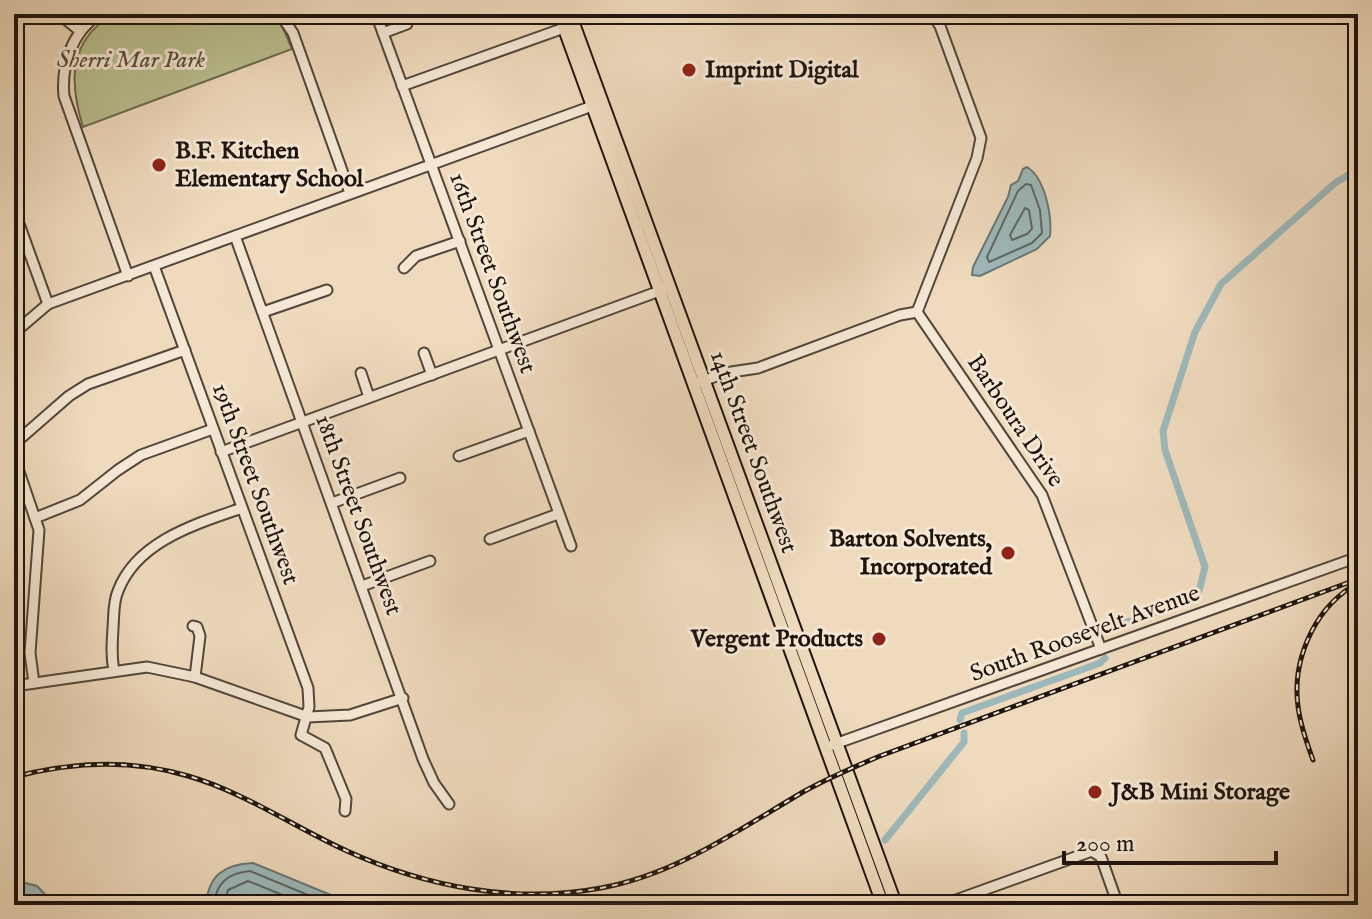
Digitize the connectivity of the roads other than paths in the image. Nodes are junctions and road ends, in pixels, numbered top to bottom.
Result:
1 (59, 14) edge
2 (99, 14) edge
3 (280, 14) edge
4 (376, 14) edge
5 (559, 14) edge
6 (570, 14) edge
7 (932, 14) edge
8 (407, 24) dead end
9 (564, 28) junction
10 (80, 31) junction
11 (383, 33) junction
12 (402, 86) junction
13 (598, 104) junction
14 (431, 165) junction
15 (350, 193) junction
16 (14, 210) edge
17 (235, 236) junction
18 (460, 241) junction
19 (154, 266) junction
20 (404, 268) dead end
21 (128, 276) junction
22 (664, 289) junction
23 (327, 290) dead end
24 (48, 304) junction
25 (263, 312) junction
26 (917, 312) junction
27 (14, 333) edge
28 (185, 350) junction
29 (499, 351) junction
30 (424, 353) dead end
31 (361, 373) dead end
32 (432, 375) junction
33 (698, 383) junction
34 (369, 397) junction
35 (303, 422) junction
36 (213, 429) junction
37 (529, 431) junction
38 (14, 444) edge
39 (221, 452) junction
40 (459, 456) dead end
41 (14, 457) edge
42 (400, 478) dead end
43 (332, 503) junction
44 (242, 508) junction
45 (558, 514) junction
46 (35, 518) junction
47 (490, 539) dead end
48 (571, 546) dead end
49 (1358, 557) edge
50 (430, 561) dead end
51 (362, 586) junction
52 (193, 626) dead end
53 (1101, 649) junction
54 (114, 671) junction
55 (195, 677) junction
56 (34, 683) junction
57 (14, 686) edge
58 (403, 698) junction
59 (308, 717) junction
60 (831, 746) junction
61 (449, 804) dead end
62 (345, 811) dead end
63 (883, 905) edge
64 (896, 905) edge
65 (942, 905) edge
66 (1118, 905) edge

1 - 10 street
2 - 10 street
3 - 15 street
4 - 11 street, 16th Street Southwest
5 - 9 main road, 14th Street Southwest
6 - 13 main road, 14th Street Southwest
7 - 26 street
8 - 11 street
9 - 12 street
9 - 13 main road, 14th Street Southwest
10 - 21 street
11 - 12 street, 16th Street Southwest
12 - 14 street, 16th Street Southwest
13 - 14 street
13 - 22 main road, 14th Street Southwest
14 - 15 street
14 - 18 street, 16th Street Southwest
15 - 17 street
16 - 24 street
17 - 19 street
17 - 25 street, 18th Street Southwest
18 - 20 street
18 - 29 street, 16th Street Southwest
19 - 21 street
19 - 28 street, 19th Street Southwest
21 - 24 street
22 - 29 street
22 - 33 main road, 14th Street Southwest
23 - 25 street
24 - 27 street
25 - 35 street, 18th Street Southwest
26 - 33 street
26 - 53 street, Barboura Drive
28 - 36 street, 19th Street Southwest
28 - 38 street
29 - 32 street
29 - 37 street, 16th Street Southwest
30 - 32 street
31 - 34 street
32 - 34 street
33 - 60 main road, 14th Street Southwest
34 - 35 street
35 - 39 street
35 - 43 street, 18th Street Southwest
36 - 39 street, 19th Street Southwest
36 - 46 street
37 - 40 street
37 - 45 street, 16th Street Southwest
39 - 44 street, 19th Street Southwest
41 - 46 street
42 - 43 street
43 - 51 street, 18th Street Southwest
44 - 54 street
44 - 59 street, 19th Street Southwest
45 - 47 street
45 - 48 street, 16th Street Southwest
46 - 56 street
49 - 53 street, South Roosevelt Avenue
50 - 51 street
51 - 58 street, 18th Street Southwest
52 - 55 street
53 - 60 street, South Roosevelt Avenue
54 - 55 street
54 - 56 street
55 - 59 street
56 - 57 street
58 - 59 street
58 - 61 street, 18th Street Southwest
59 - 62 street, 19th Street Southwest
60 - 63 main road, 14th Street Southwest
60 - 64 main road, 14th Street Southwest
65 - 66 street

